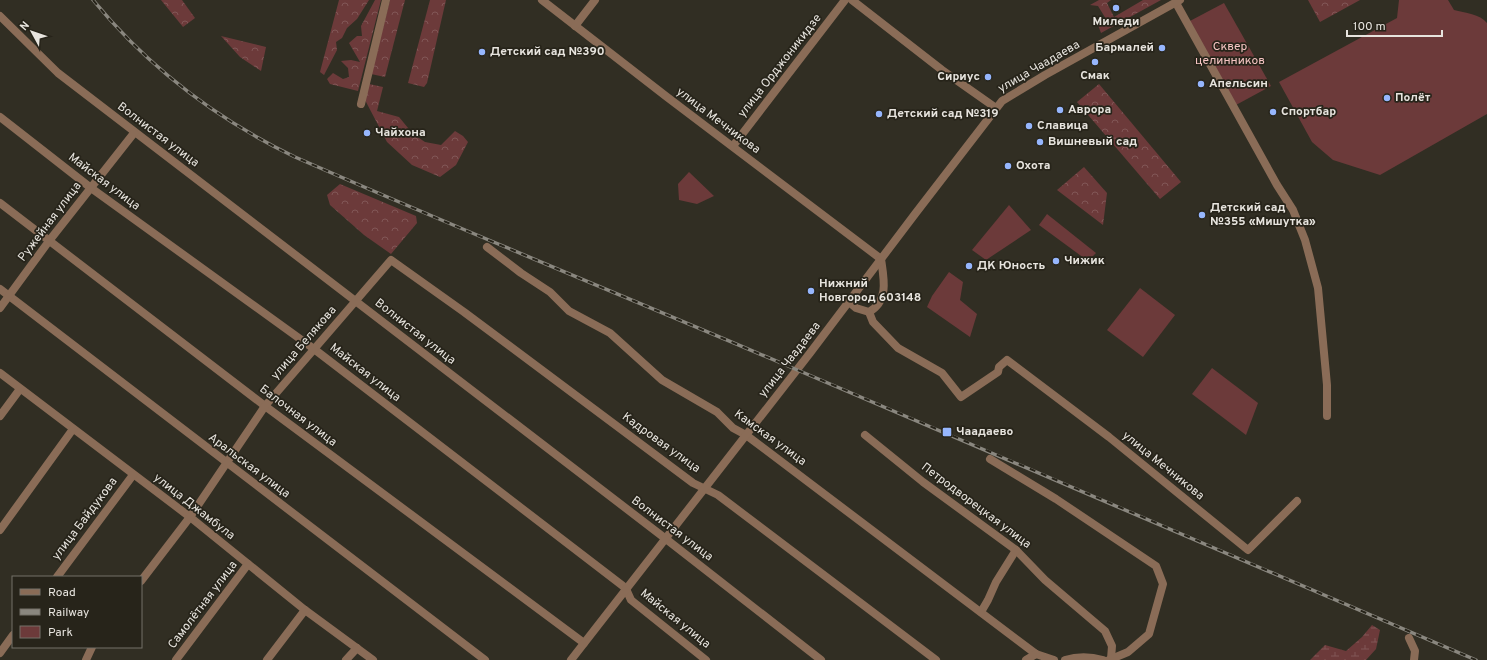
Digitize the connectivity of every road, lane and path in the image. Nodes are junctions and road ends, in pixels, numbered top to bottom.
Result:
1 (386, 0) edge
2 (542, 0) edge
3 (595, 0) edge
4 (845, 0) edge
5 (852, 0) edge
6 (1178, 1) edge
7 (0, 16) edge
8 (575, 26) junction
9 (361, 104) dead end
10 (996, 108) junction
11 (0, 117) edge
12 (134, 133) junction
13 (733, 146) junction
14 (91, 188) junction
15 (0, 203) edge
16 (49, 241) junction
17 (487, 247) dead end
18 (881, 259) junction
19 (391, 260) joint
20 (0, 289) edge
21 (9, 296) junction
22 (356, 302) junction
23 (849, 302) junction
24 (0, 308) edge
25 (869, 312) junction
26 (314, 349) junction
27 (0, 373) edge
28 (20, 389) junction
29 (265, 406) junction
30 (0, 416) edge
31 (1327, 416) dead end
32 (73, 429) junction
33 (746, 435) junction
34 (865, 435) dead end
35 (990, 459) dead end
36 (226, 463) junction
37 (133, 475) junction
38 (706, 488) junction
39 (1297, 501) dead end
40 (190, 517) junction
41 (0, 530) edge
42 (666, 539) junction
43 (1016, 550) junction
44 (248, 564) junction
45 (58, 576) edge
46 (142, 580) edge
47 (626, 589) junction
48 (305, 610) junction
49 (981, 612) junction
50 (12, 637) edge
51 (1409, 638) dead end
52 (584, 643) junction
53 (92, 648) edge
54 (357, 648) junction
55 (0, 653) edge
56 (1036, 654) junction
57 (1415, 658) edge
58 (1110, 659) edge
59 (86, 660) edge
60 (176, 660) edge
61 (268, 660) edge
62 (346, 660) edge
63 (373, 660) edge
64 (485, 660) edge
65 (571, 660) edge
66 (706, 660) edge
67 (821, 660) edge
68 (936, 660) edge
69 (1026, 660) edge
70 (1054, 660) edge
71 (1065, 660) edge
72 (1103, 660) edge
73 (1423, 660) edge

1 - 9 street
2 - 8 street, улица Мечникова
3 - 8 street
4 - 13 street, улица Орджоникидзе
5 - 10 street
6 - 10 street, улица Чаадаева
6 - 31 street
7 - 12 street, Волнистая улица
8 - 13 street, улица Мечникова
10 - 18 street, улица Чаадаева
11 - 14 street, Майская улица
12 - 14 street, Ружейная улица
12 - 22 street, Волнистая улица
13 - 18 street, улица Мечникова
14 - 16 street, Ружейная улица
14 - 26 street, Майская улица
15 - 16 street, Балочная улица
16 - 21 street, Ружейная улица
16 - 29 street, Балочная улица
17 - 33 street, Камская улица
18 - 23 street, улица Чаадаева
18 - 25 street
19 - 22 street, улица Белякова
19 - 38 street, Кадровая улица
20 - 21 street, Аральская улица
21 - 24 street, Ружейная улица
21 - 36 street, Аральская улица
22 - 26 street, улица Белякова
22 - 42 street, Волнистая улица
23 - 25 street
23 - 33 street, улица Чаадаева
25 - 39 street, улица Мечникова
26 - 29 street, улица Белякова
26 - 47 street, Майская улица
27 - 28 street, улица Джамбула
28 - 30 street
28 - 32 street, улица Джамбула
29 - 36 street, улица Белякова
29 - 52 street, Балочная улица
32 - 37 street, улица Джамбула
32 - 41 street
33 - 38 street, улица Чаадаева
33 - 49 street, Камская улица
34 - 43 street, Петродворецкая улица
35 - 58 street
36 - 40 street, улица Белякова
36 - 64 street, Аральская улица
37 - 40 street, улица Джамбула
37 - 45 street, улица Байдукова
38 - 42 street, улица Чаадаева
38 - 68 street, Кадровая улица
40 - 44 street, улица Джамбула
40 - 46 street, улица Белякова
42 - 47 street, улица Чаадаева
42 - 67 street, Волнистая улица
43 - 49 street
43 - 58 street, Петродворецкая улица
44 - 48 street, улица Джамбула
44 - 60 street, Самолётная улица
47 - 52 street, улица Чаадаева
47 - 66 street, Майская улица
48 - 54 street, улица Джамбула
48 - 61 street
49 - 56 street, Камская улица
50 - 55 street
51 - 57 street
52 - 65 street, улица Чаадаева
53 - 59 street
54 - 62 street
54 - 63 street, улица Джамбула
56 - 69 street
56 - 70 street, Камская улица
57 - 73 street
71 - 72 street

